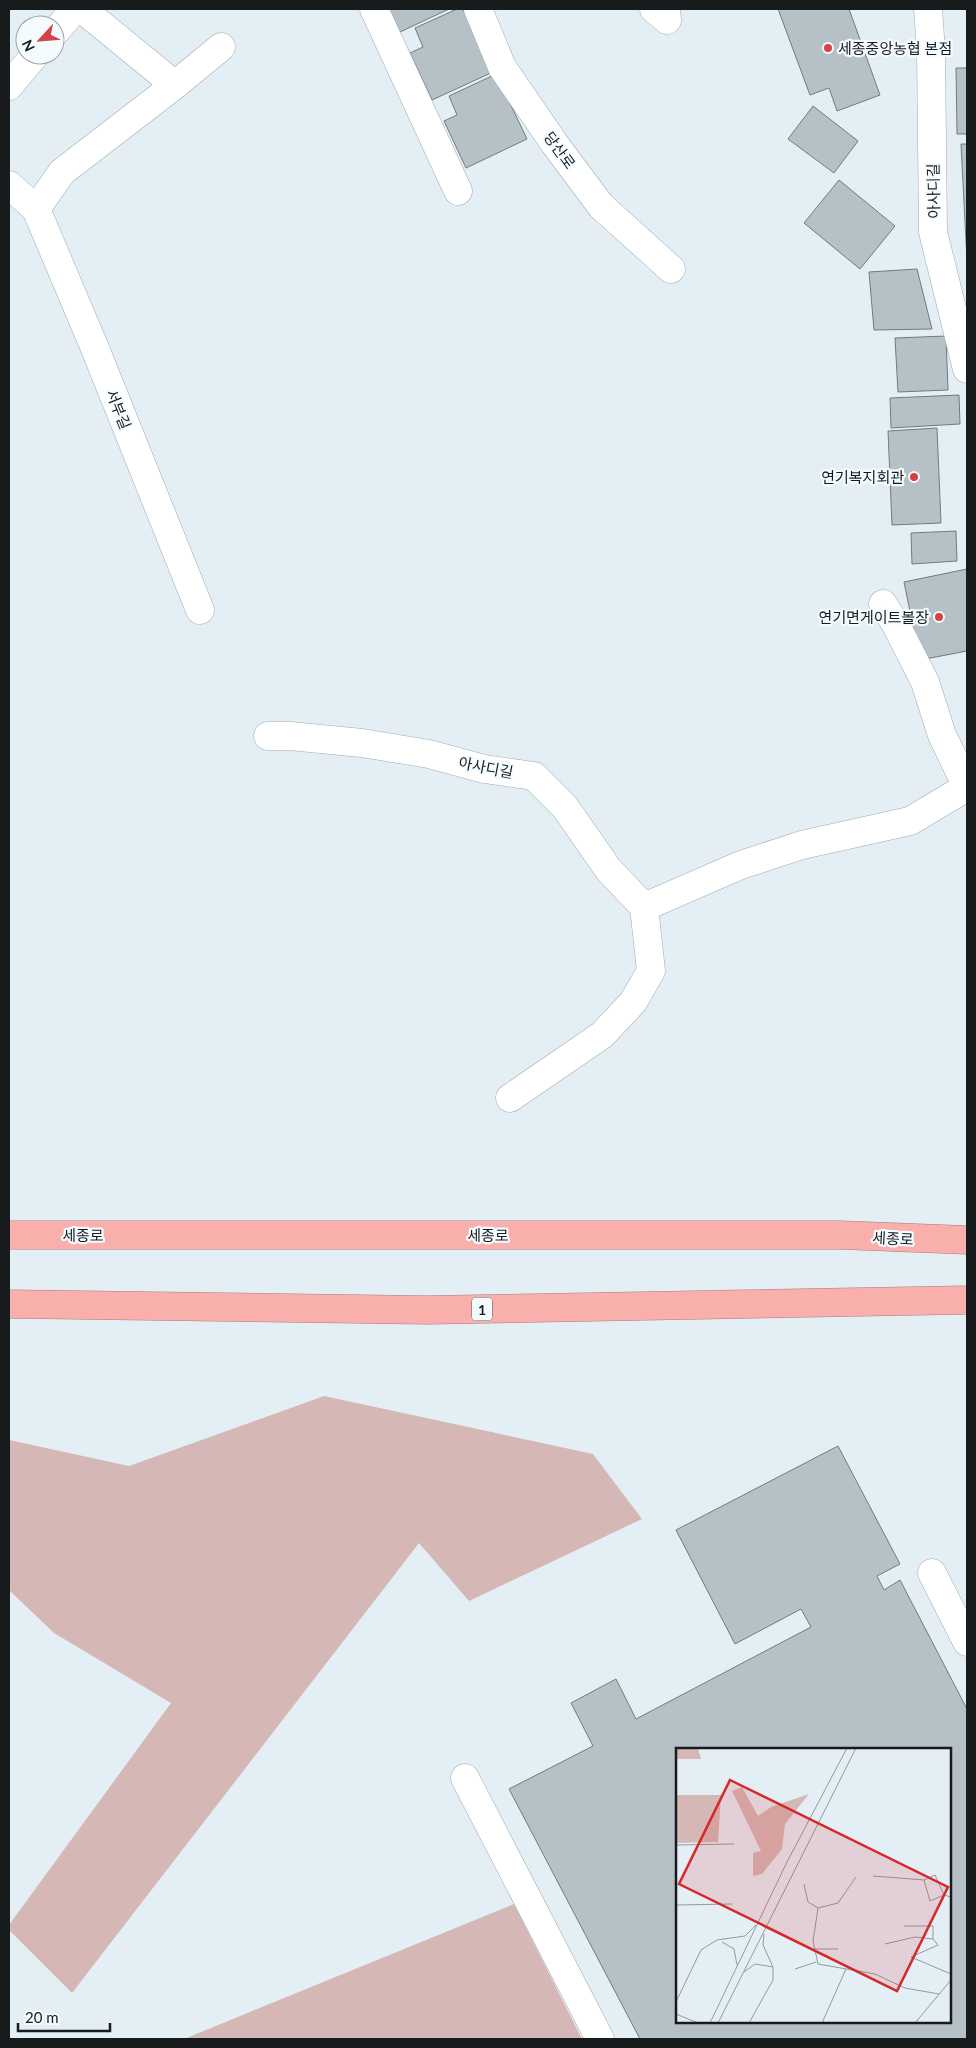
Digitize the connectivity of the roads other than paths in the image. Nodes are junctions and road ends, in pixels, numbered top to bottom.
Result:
1 (75, 9) edge
2 (82, 9) edge
3 (374, 9) edge
4 (478, 9) edge
5 (654, 9) edge
6 (666, 9) edge
7 (928, 9) edge
8 (65, 20) edge
9 (221, 47) dead end
10 (27, 65) edge
11 (175, 85) junction
12 (9, 86) edge
13 (9, 185) edge
14 (458, 191) dead end
15 (36, 209) junction
16 (671, 269) dead end
17 (967, 369) edge
18 (883, 604) dead end
19 (200, 610) dead end
20 (268, 736) dead end
21 (967, 787) edge
22 (644, 907) junction
23 (510, 1098) dead end
24 (967, 1234) edge
25 (9, 1235) edge
26 (934, 1240) junction
27 (967, 1240) edge
28 (963, 1302) edge
29 (9, 1304) edge
30 (932, 1573) dead end
31 (967, 1642) edge
32 (465, 1778) dead end
33 (600, 2039) edge

1 - 8 street
2 - 11 street
3 - 14 street
4 - 16 street, 당산로
5 - 6 street
7 - 17 street, 아사디길
9 - 11 street
10 - 12 street
11 - 15 street
13 - 15 street, 서부길
15 - 19 street, 서부길
18 - 21 street
20 - 22 street, 아사디길
21 - 22 street
22 - 23 street
24 - 26 highway
25 - 26 highway, 세종로
26 - 27 highway, 세종로
28 - 29 highway, 1
30 - 31 street
32 - 33 street

